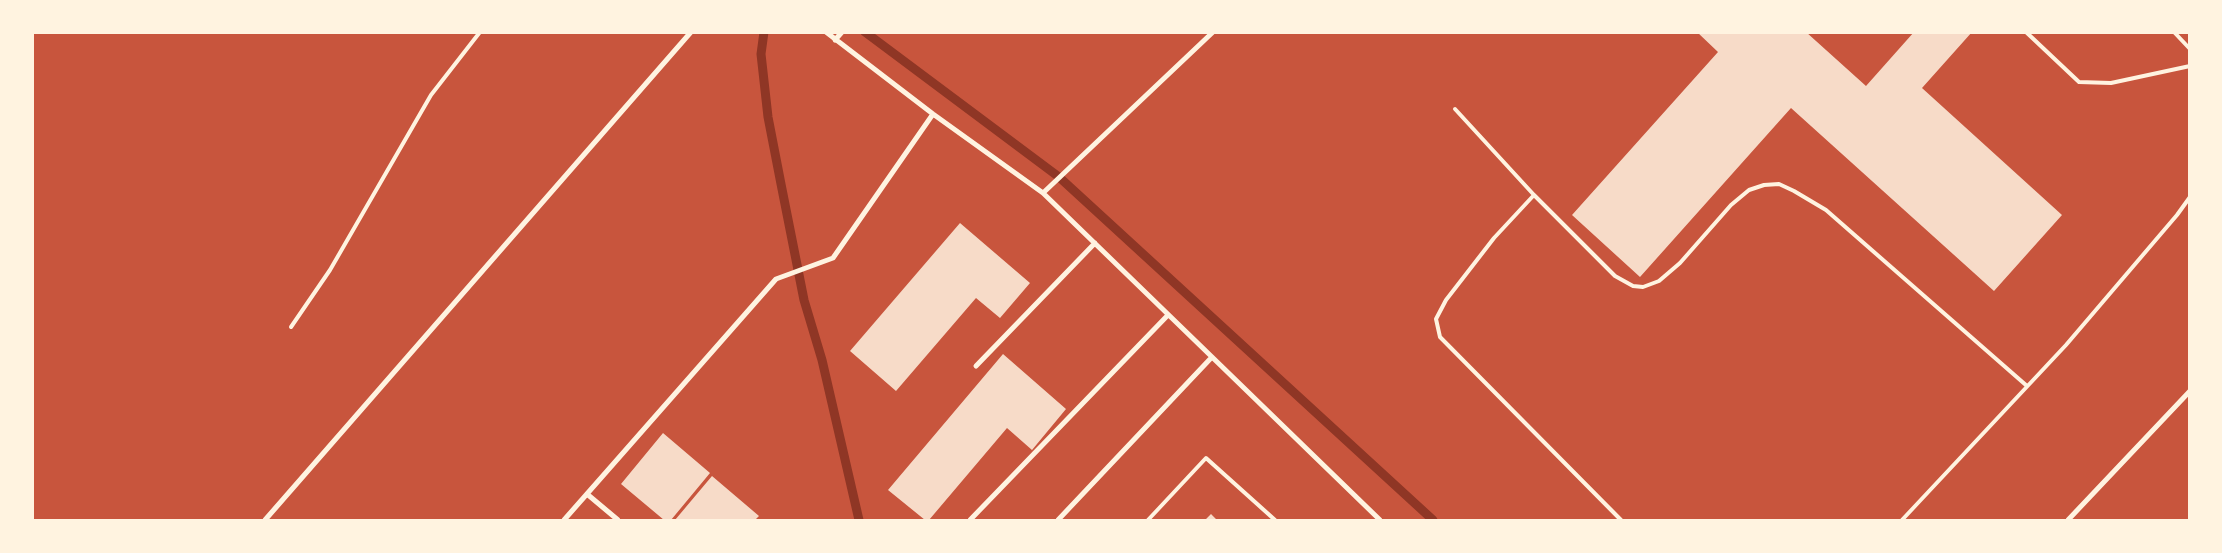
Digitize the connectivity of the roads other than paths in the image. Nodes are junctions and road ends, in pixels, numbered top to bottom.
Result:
1 (480, 32) edge
2 (691, 32) edge
3 (826, 32) edge
4 (842, 32) edge
5 (1214, 32) edge
6 (2026, 32) edge
7 (2174, 32) edge
8 (835, 40) junction
9 (2190, 49) edge
10 (2190, 66) edge
11 (1455, 108) dead end
12 (933, 114) junction
13 (1044, 192) junction
14 (1534, 195) junction
15 (2190, 197) edge
16 (1095, 243) junction
17 (1168, 315) junction
18 (291, 327) dead end
19 (1212, 357) junction
20 (976, 366) dead end
21 (2027, 386) junction
22 (2190, 391) edge
23 (587, 494) junction
24 (265, 520) edge
25 (564, 520) edge
26 (618, 520) edge
27 (970, 520) edge
28 (1058, 520) edge
29 (1148, 520) edge
30 (1275, 520) edge
31 (1380, 520) edge
32 (1621, 520) edge
33 (1902, 520) edge
34 (2068, 520) edge

1 - 18 lane
2 - 24 street
3 - 8 street
4 - 8 street
5 - 13 street
6 - 10 lane
7 - 9 lane
8 - 12 street
11 - 14 lane
12 - 13 street
12 - 23 street
13 - 16 street
14 - 21 lane
14 - 32 lane
15 - 21 lane
16 - 17 street
16 - 20 street
17 - 19 street
17 - 27 street
19 - 28 street
19 - 31 street
21 - 33 lane
22 - 34 street
23 - 25 street
23 - 26 street
29 - 30 lane

